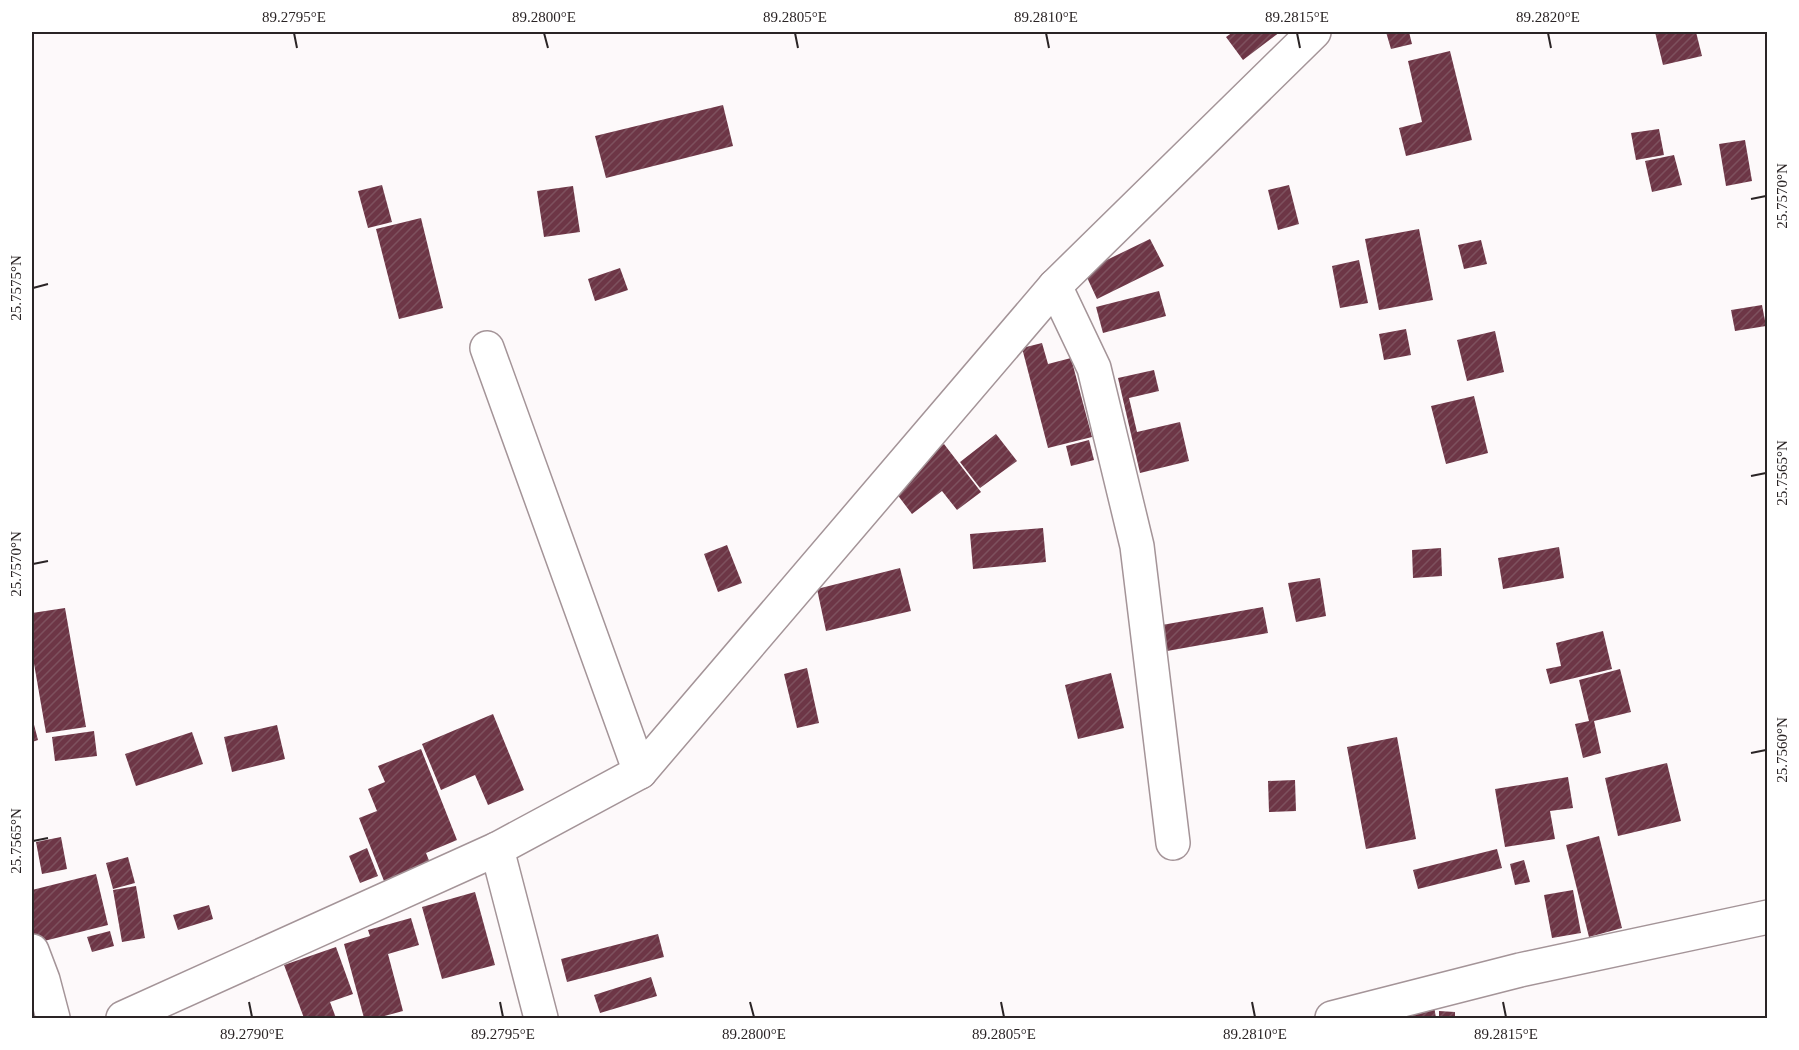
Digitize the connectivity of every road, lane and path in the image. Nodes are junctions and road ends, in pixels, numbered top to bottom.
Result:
1 (1314, 32) edge
2 (1055, 286) junction
3 (487, 348) dead end
4 (640, 772) junction
5 (1173, 843) dead end
6 (497, 849) junction
7 (1767, 917) edge
8 (32, 951) edge
9 (52, 1018) edge
10 (123, 1018) edge
11 (541, 1018) edge
12 (1332, 1018) edge

1 - 2 street
2 - 4 street
2 - 5 street
3 - 4 street
4 - 6 street
6 - 10 street
6 - 11 street
7 - 12 street
8 - 9 street

